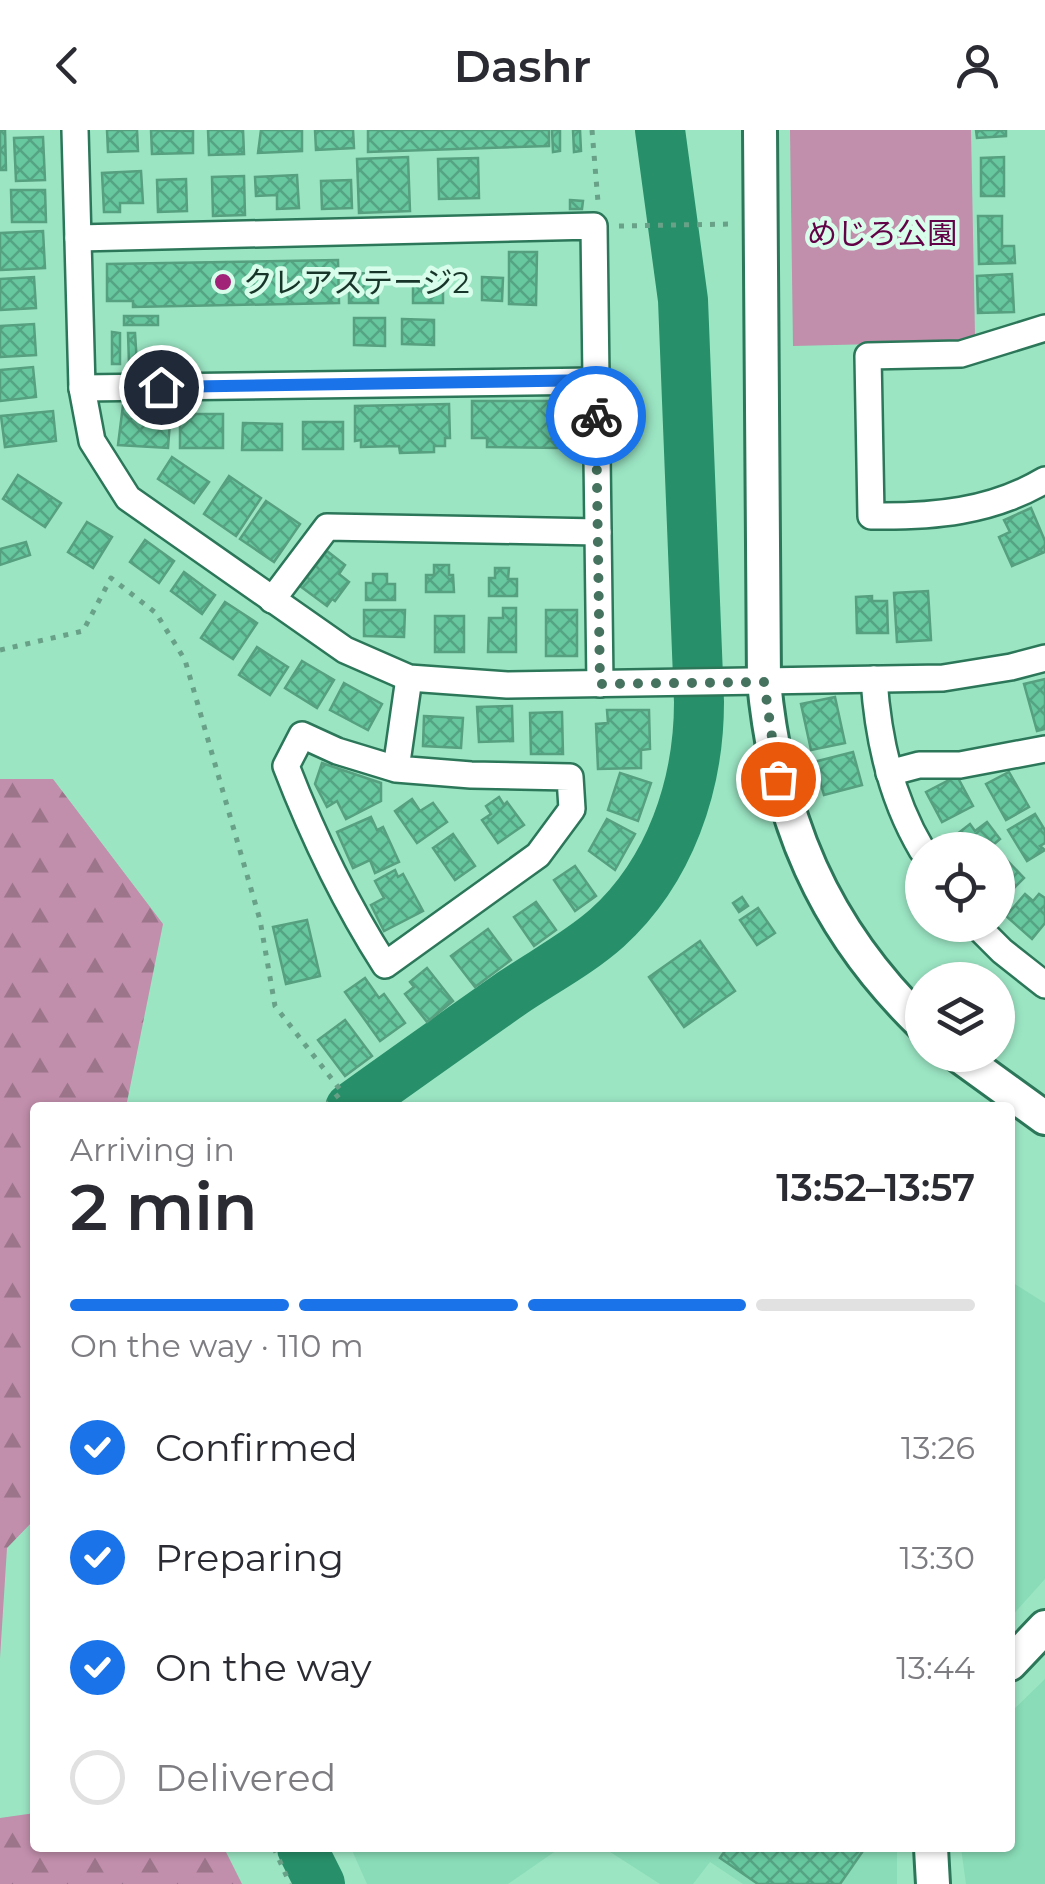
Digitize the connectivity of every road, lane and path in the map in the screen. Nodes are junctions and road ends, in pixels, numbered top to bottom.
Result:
1 (75, 130) edge
2 (592, 130) edge
3 (760, 130) edge
4 (598, 185) dead end
5 (733, 224) dead end
6 (594, 226) junction
7 (78, 238) junction
8 (1045, 328) edge
9 (596, 380) junction
10 (82, 388) junction
11 (1045, 480) edge
12 (598, 532) junction
13 (272, 600) junction
14 (0, 650) edge
15 (1045, 658) edge
16 (408, 678) junction
17 (874, 679) junction
18 (764, 682) junction
19 (600, 684) junction
20 (1045, 750) edge
21 (396, 770) junction
22 (889, 773) junction
23 (912, 832) edge
24 (993, 942) edge
25 (1045, 985) edge
26 (905, 1007) edge
27 (981, 1072) edge
28 (330, 1102) edge
29 (1045, 1118) edge
30 (1045, 1627) edge
31 (1015, 1659) edge
32 (276, 1852) edge
33 (931, 1852) edge
34 (290, 1884) edge
35 (934, 1884) edge

1 - 7 street
2 - 4 path
3 - 18 street
5 - 6 path
6 - 7 street
6 - 9 street
7 - 10 street
8 - 11 street
9 - 10 street
9 - 12 street
10 - 13 street
12 - 13 street
12 - 19 street
13 - 16 street
14 - 28 path
15 - 17 street
16 - 19 street
16 - 21 street
17 - 18 street
17 - 22 street
18 - 19 street
18 - 26 street
20 - 22 street
21 - 21 street
22 - 23 street
24 - 25 street
27 - 29 street
30 - 31 street
32 - 34 path
33 - 35 street

